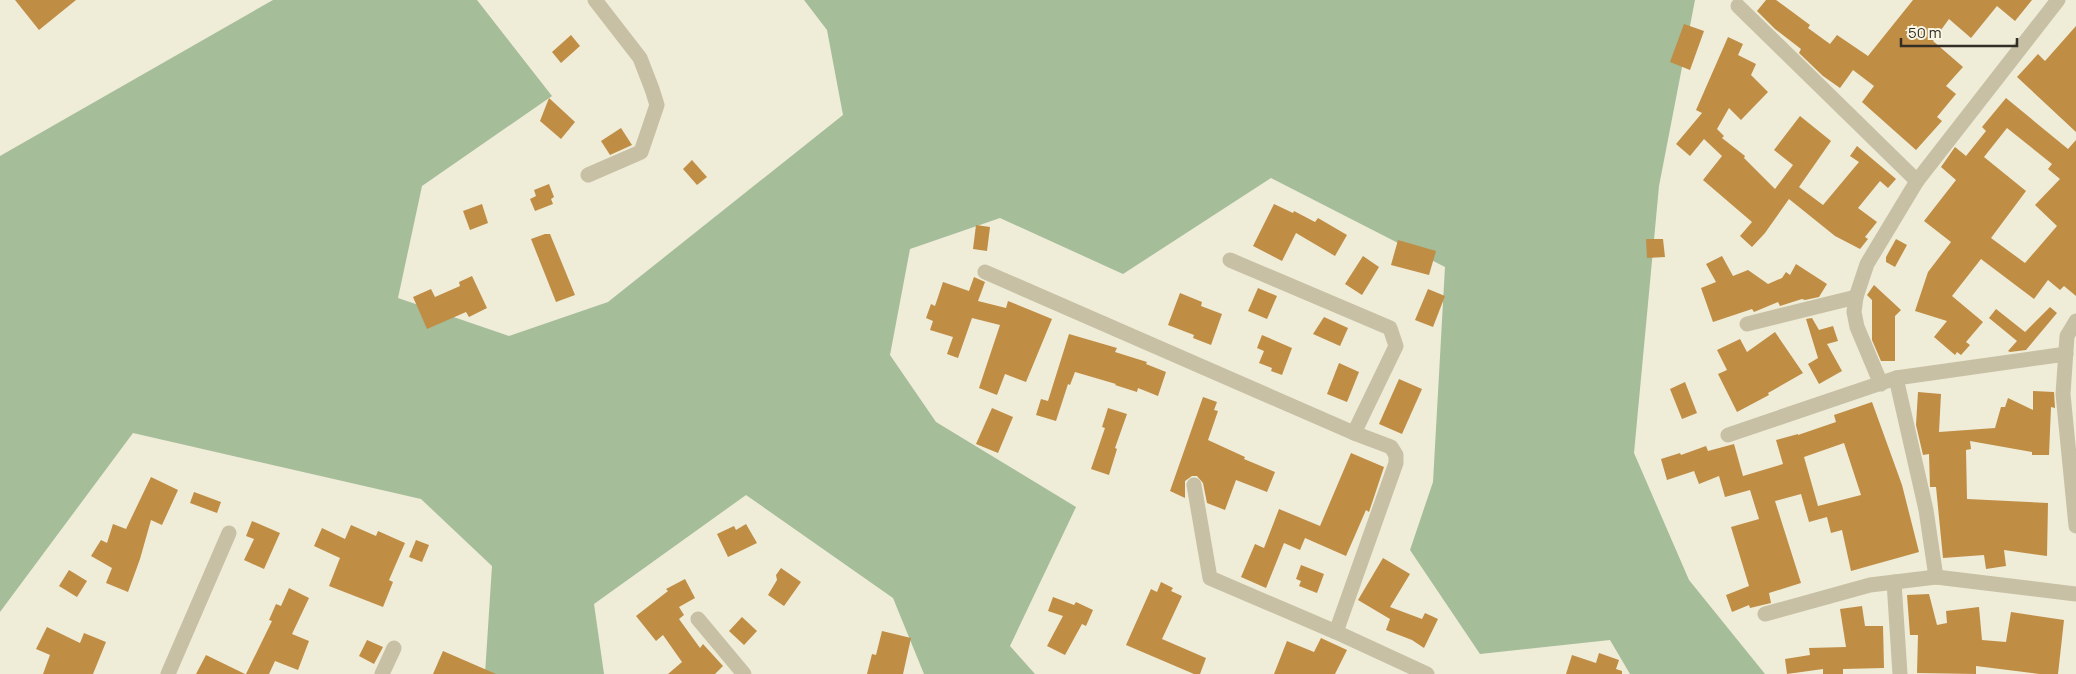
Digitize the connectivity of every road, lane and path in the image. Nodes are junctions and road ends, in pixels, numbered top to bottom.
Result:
1 (595, 0) edge
2 (2058, 0) edge
3 (1738, 6) dead end
4 (588, 175) dead end
5 (1917, 181) junction
6 (1230, 260) dead end
7 (985, 272) dead end
8 (1856, 297) junction
9 (2076, 321) edge
10 (1747, 324) dead end
11 (2066, 354) junction
12 (1896, 378) junction
13 (1881, 384) junction
14 (1354, 433) junction
15 (1728, 435) dead end
16 (1194, 485) dead end
17 (2076, 526) edge
18 (228, 532) dead end
19 (1936, 577) junction
20 (1894, 582) junction
21 (2076, 594) edge
22 (1765, 614) dead end
23 (698, 619) dead end
24 (1336, 632) junction
25 (394, 648) dead end
26 (168, 674) edge
27 (382, 674) edge
28 (744, 674) edge
29 (1427, 674) edge
30 (1900, 674) edge

1 - 4 street
2 - 5 street
3 - 5 street
5 - 8 street
6 - 14 street
7 - 14 street
8 - 10 street
8 - 13 street
9 - 11 street
11 - 12 street
11 - 17 street
12 - 13 street
12 - 19 street
13 - 15 street
14 - 24 street
16 - 24 street
18 - 26 street
19 - 20 street
19 - 21 street
20 - 22 street
20 - 30 street
23 - 28 street
24 - 29 street
25 - 27 street

